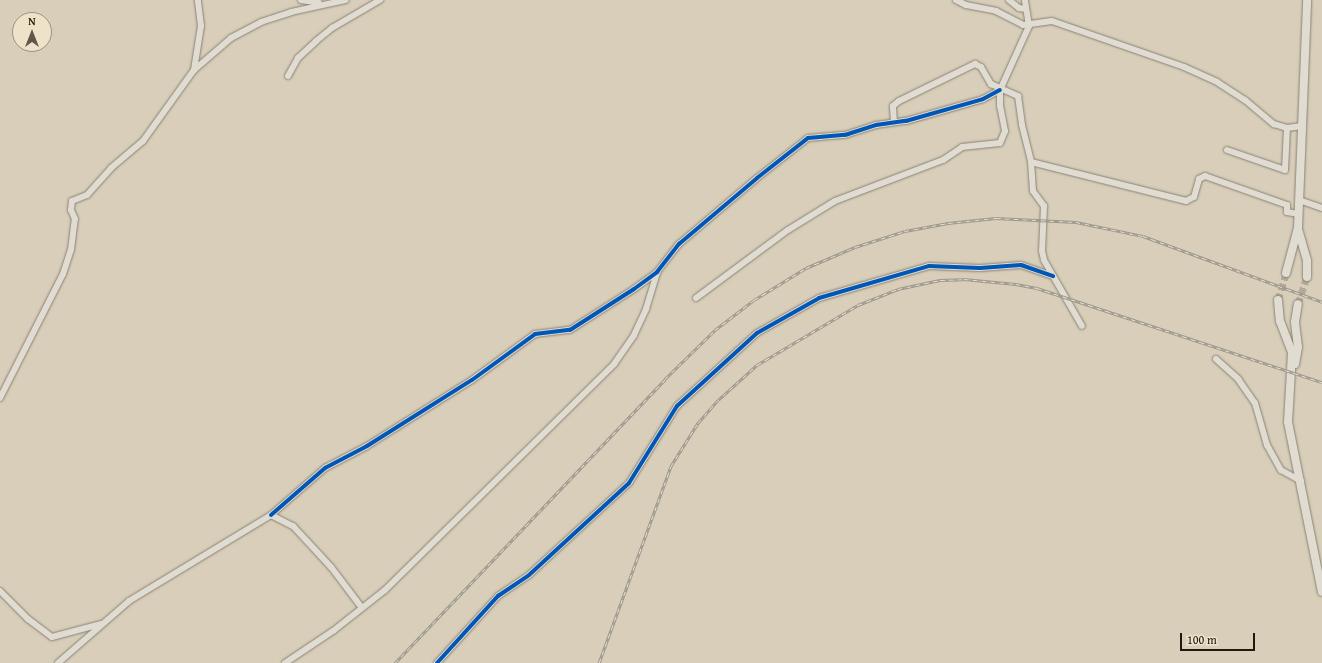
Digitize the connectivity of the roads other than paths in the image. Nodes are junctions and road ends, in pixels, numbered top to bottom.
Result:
1 (198, 0) edge
2 (301, 0) edge
3 (346, 0) edge
4 (380, 0) edge
5 (956, 0) edge
6 (1009, 0) edge
7 (1025, 0) edge
8 (1307, 0) edge
9 (323, 4) junction
10 (1026, 9) junction
11 (1029, 26) junction
12 (194, 70) junction
13 (288, 76) dead end
14 (1000, 90) junction
15 (894, 122) junction
16 (1302, 126) junction
17 (1287, 128) junction
18 (1227, 150) dead end
19 (1287, 161) junction
20 (1300, 161) junction
21 (1031, 162) junction
22 (1299, 200) junction
23 (1322, 208) edge
24 (1298, 214) junction
25 (1298, 228) junction
26 (657, 272) junction
27 (1286, 273) tunnel mouth
28 (1053, 276) junction
29 (1307, 277) tunnel mouth
30 (696, 298) dead end
31 (1278, 300) tunnel mouth
32 (1298, 304) tunnel mouth
33 (1082, 326) dead end
34 (1216, 359) dead end
35 (1291, 375) junction
36 (0, 398) edge
37 (1302, 482) junction
38 (271, 515) junction
39 (0, 591) edge
40 (1322, 592) edge
41 (362, 608) junction
42 (102, 624) junction
43 (58, 663) edge
44 (285, 663) edge
45 (437, 663) edge

1 - 12 street
2 - 9 street
3 - 9 street
4 - 13 street
5 - 11 street
6 - 10 street
7 - 10 street
8 - 16 main road
9 - 12 street
10 - 11 street
11 - 14 street
11 - 17 street
12 - 36 street
14 - 15 street
14 - 15 street
14 - 21 street
14 - 30 street
15 - 26 street
16 - 17 street
16 - 20 main road
17 - 19 street
18 - 19 street
19 - 20 street
20 - 22 main road
21 - 24 street
21 - 28 street
22 - 23 street
22 - 24 main road
24 - 25 main road
25 - 27 main road
25 - 29 main road
26 - 38 street
26 - 41 street
28 - 33 street
28 - 45 street
31 - 35 main road
32 - 35 main road
34 - 37 street
35 - 37 main road
37 - 40 main road
38 - 41 street
38 - 42 street
39 - 42 street
41 - 44 street
42 - 43 street

